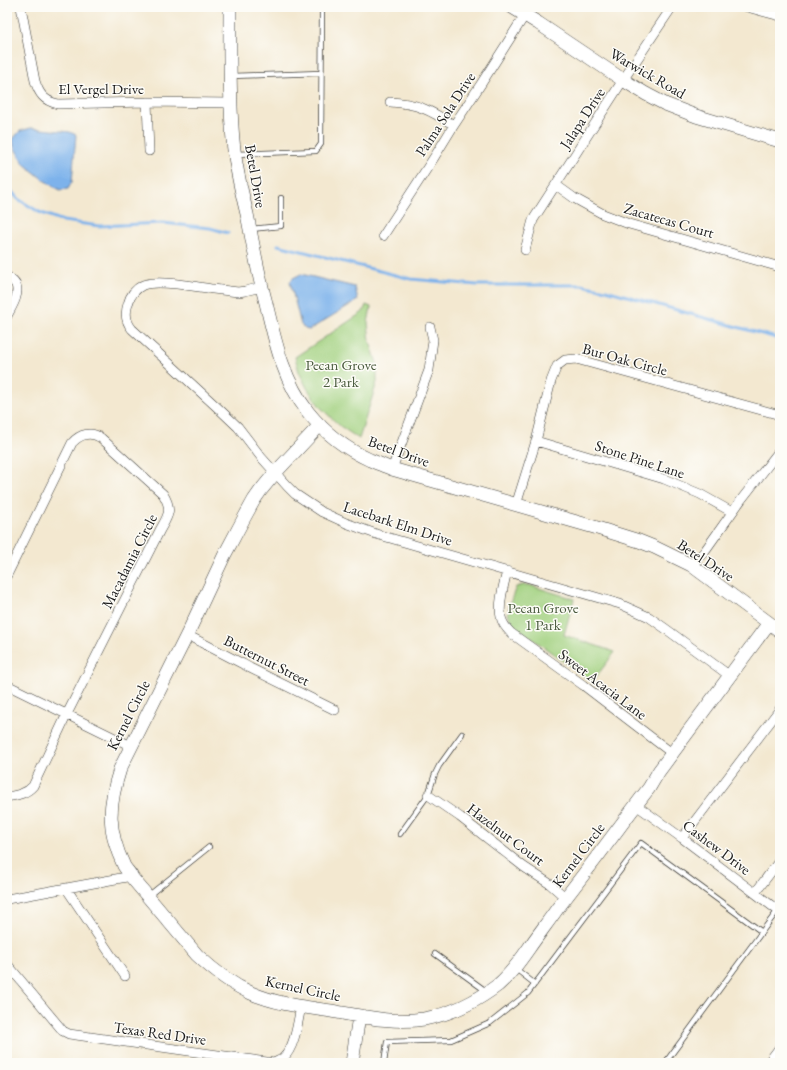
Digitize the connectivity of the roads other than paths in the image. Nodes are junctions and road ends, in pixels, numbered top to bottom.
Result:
1 (21, 7) edge
2 (230, 7) edge
3 (322, 7) edge
4 (512, 7) edge
5 (672, 7) edge
6 (747, 7) edge
7 (527, 11) edge
8 (780, 16) edge
9 (321, 73) junction
10 (231, 76) junction
11 (623, 80) junction
12 (147, 102) junction
13 (390, 102) dead end
14 (231, 103) junction
15 (454, 125) junction
16 (780, 141) edge
17 (149, 150) dead end
18 (235, 154) junction
19 (556, 185) junction
20 (281, 198) dead end
21 (250, 229) junction
22 (383, 236) dead end
23 (525, 250) dead end
24 (780, 267) edge
25 (7, 276) edge
26 (262, 287) junction
27 (7, 316) edge
28 (430, 327) dead end
29 (780, 415) edge
30 (320, 425) junction
31 (536, 441) junction
32 (780, 450) edge
33 (392, 469) junction
34 (275, 473) junction
35 (516, 505) junction
36 (732, 512) junction
37 (690, 565) junction
38 (507, 571) junction
39 (7, 575) edge
40 (777, 628) edge
41 (187, 635) junction
42 (730, 676) junction
43 (7, 685) edge
44 (780, 709) edge
45 (335, 710) dead end
46 (67, 714) junction
47 (462, 734) dead end
48 (131, 746) junction
49 (673, 754) junction
50 (428, 795) junction
51 (7, 797) edge
52 (636, 805) junction
53 (400, 834) dead end
54 (682, 838) junction
55 (209, 846) dead end
56 (780, 860) edge
57 (132, 876) junction
58 (66, 888) junction
59 (755, 893) junction
60 (148, 896) junction
61 (566, 898) junction
62 (7, 899) edge
63 (779, 911) edge
64 (762, 932) junction
65 (435, 954) dead end
66 (7, 964) edge
67 (514, 968) junction
68 (125, 976) dead end
69 (535, 984) junction
70 (487, 992) junction
71 (301, 1006) junction
72 (359, 1016) junction
73 (780, 1047) edge
74 (352, 1063) edge
75 (384, 1063) edge
76 (665, 1063) edge
77 (768, 1063) edge

1 - 12 street, El Vergel Drive
2 - 10 street, Betel Drive
3 - 9 lane
4 - 7 street, Warwick Road
5 - 11 street, Jalapa Drive
6 - 8 street
7 - 11 street, Warwick Road
7 - 15 street, Palma Sola Drive
9 - 10 lane
9 - 18 lane
10 - 14 street, Betel Drive
11 - 16 street, Warwick Road
11 - 19 street, Jalapa Drive
12 - 14 street, El Vergel Drive
12 - 17 street
13 - 15 street
14 - 18 street, Betel Drive
15 - 22 street, Palma Sola Drive
18 - 21 street, Betel Drive
19 - 23 street, Jalapa Drive
19 - 24 street, Zacatecas Court
20 - 21 lane
21 - 26 street, Betel Drive
25 - 27 street
26 - 30 street, Betel Drive
26 - 34 street, Lacebark Elm Drive
28 - 33 street
29 - 31 street, Bur Oak Circle
30 - 33 street, Betel Drive
30 - 34 street, Kernel Circle
31 - 35 street, Bur Oak Circle
31 - 36 street, Stone Pine Lane
32 - 36 street
33 - 35 street, Betel Drive
34 - 38 street, Lacebark Elm Drive
34 - 41 street, Kernel Circle
35 - 37 street, Betel Drive
36 - 37 street
37 - 40 street, Betel Drive
38 - 42 street, Lacebark Elm Drive
38 - 49 street, Sweet Acacia Lane
39 - 46 street, Macadamia Circle
40 - 42 street, Kernel Circle
41 - 45 street, Butternut Street
41 - 48 street, Kernel Circle
42 - 49 street, Kernel Circle
43 - 46 street
44 - 54 street
46 - 48 street
46 - 51 street, Macadamia Circle
47 - 50 lane
48 - 57 street, Kernel Circle
49 - 52 street, Kernel Circle
50 - 53 lane
50 - 61 street, Hazelnut Court
52 - 54 street, Cashew Drive
52 - 61 street, Kernel Circle
54 - 59 street, Cashew Drive
55 - 60 lane
56 - 59 street
57 - 58 street
57 - 60 street, Kernel Circle
58 - 62 street
58 - 68 street
59 - 63 street, Cashew Drive
60 - 71 street, Kernel Circle
61 - 67 street, Kernel Circle
63 - 64 lane
64 - 69 lane
64 - 76 lane
65 - 70 lane
66 - 71 street, Texas Red Drive
67 - 69 lane
67 - 70 street, Kernel Circle
69 - 75 lane
70 - 72 street, Kernel Circle
71 - 72 street, Kernel Circle
72 - 74 street
73 - 77 street

